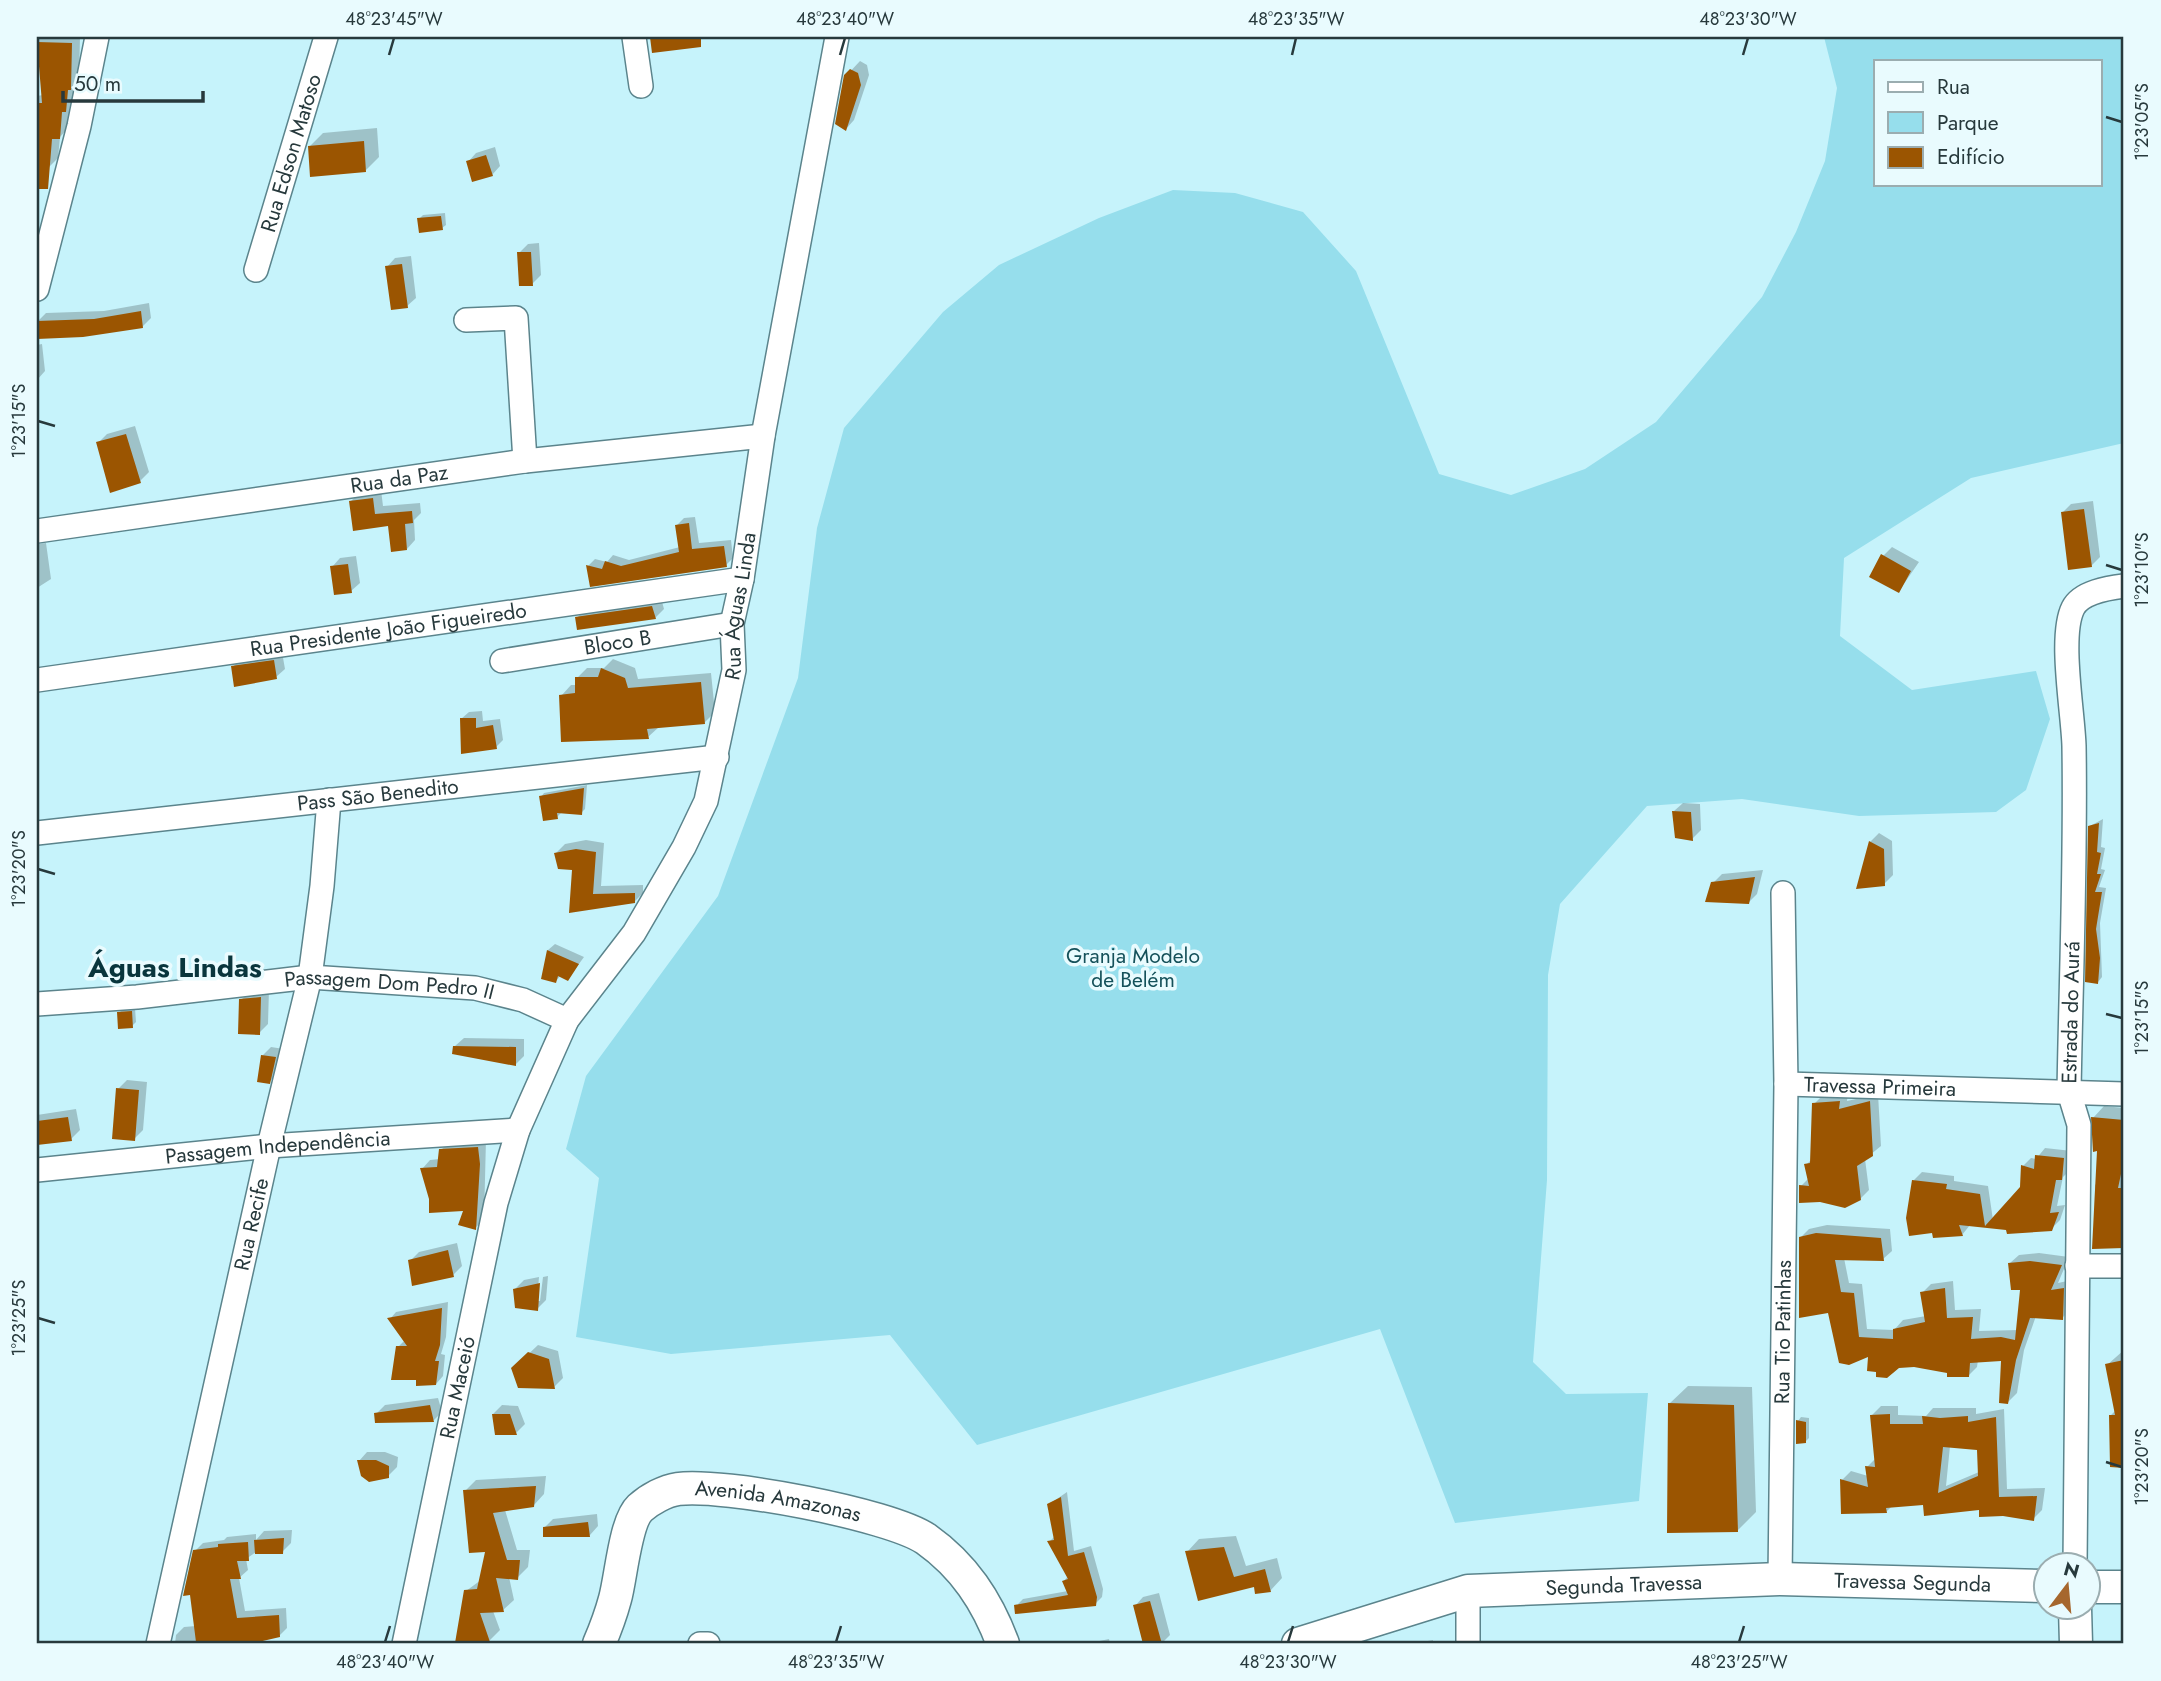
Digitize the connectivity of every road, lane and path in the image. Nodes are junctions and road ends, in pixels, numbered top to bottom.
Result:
1 (97, 37) edge
2 (326, 37) edge
3 (634, 37) edge
4 (837, 37) edge
5 (641, 86) dead end
6 (256, 270) dead end
7 (37, 289) edge
8 (466, 320) dead end
9 (762, 436) junction
10 (524, 461) junction
11 (37, 531) edge
12 (742, 579) junction
13 (2124, 586) edge
14 (732, 624) junction
15 (502, 661) dead end
16 (37, 680) edge
17 (717, 757) junction
18 (329, 800) junction
19 (37, 833) edge
20 (1783, 893) dead end
21 (310, 977) junction
22 (37, 1004) edge
23 (567, 1020) junction
24 (1786, 1084) junction
25 (2069, 1092) junction
26 (2124, 1094) edge
27 (518, 1130) junction
28 (269, 1146) junction
29 (37, 1170) edge
30 (2077, 1266) junction
31 (2124, 1266) edge
32 (2076, 1552) edge
33 (1780, 1579) junction
34 (2032, 1586) edge
35 (2102, 1587) edge
36 (2124, 1587) edge
37 (1468, 1591) junction
38 (2076, 1622) edge
39 (159, 1644) edge
40 (404, 1644) edge
41 (599, 1644) edge
42 (700, 1644) edge
43 (708, 1644) edge
44 (1003, 1644) edge
45 (1298, 1644) edge
46 (1468, 1644) edge
47 (2076, 1644) edge

1 - 7 street
2 - 6 street, Rua Edson Matoso
3 - 5 street
4 - 9 street, Rua Águas Linda
8 - 10 street
9 - 10 street, Rua da Paz
9 - 12 street, Rua Águas Linda
10 - 11 street, Rua da Paz
12 - 14 street, Rua Águas Linda
12 - 16 street, Rua Presidente João Figueiredo
13 - 25 street, Estrada do Aurá
14 - 15 street, Bloco B
14 - 17 street, Rua Águas Linda
17 - 18 street, Pass São Benedito
17 - 23 street, Rua Águas Linda
18 - 19 street, Pass São Benedito
18 - 21 street, Rua Recife
20 - 24 street, Travessa Primeira
21 - 22 street, Passagem Dom Pedro II
21 - 23 street, Passagem Dom Pedro II
21 - 28 street, Rua Recife
23 - 27 street, Rua Águas Linda
24 - 25 street, Travessa Primeira
24 - 33 street, Rua Tio Patinhas
25 - 26 street, Travessa Primeira
25 - 30 street, Estrada do Aurá
27 - 28 street, Passagem Independência
27 - 40 street, Rua Maceió
28 - 29 street, Passagem Independência
28 - 39 street, Rua Recife
30 - 31 street
30 - 32 street, Estrada do Aurá
33 - 34 street, Travessa Segunda
33 - 37 street, Segunda Travessa
35 - 36 street
37 - 45 street
37 - 46 street
38 - 47 street
41 - 44 street, Avenida Amazonas
42 - 43 street

